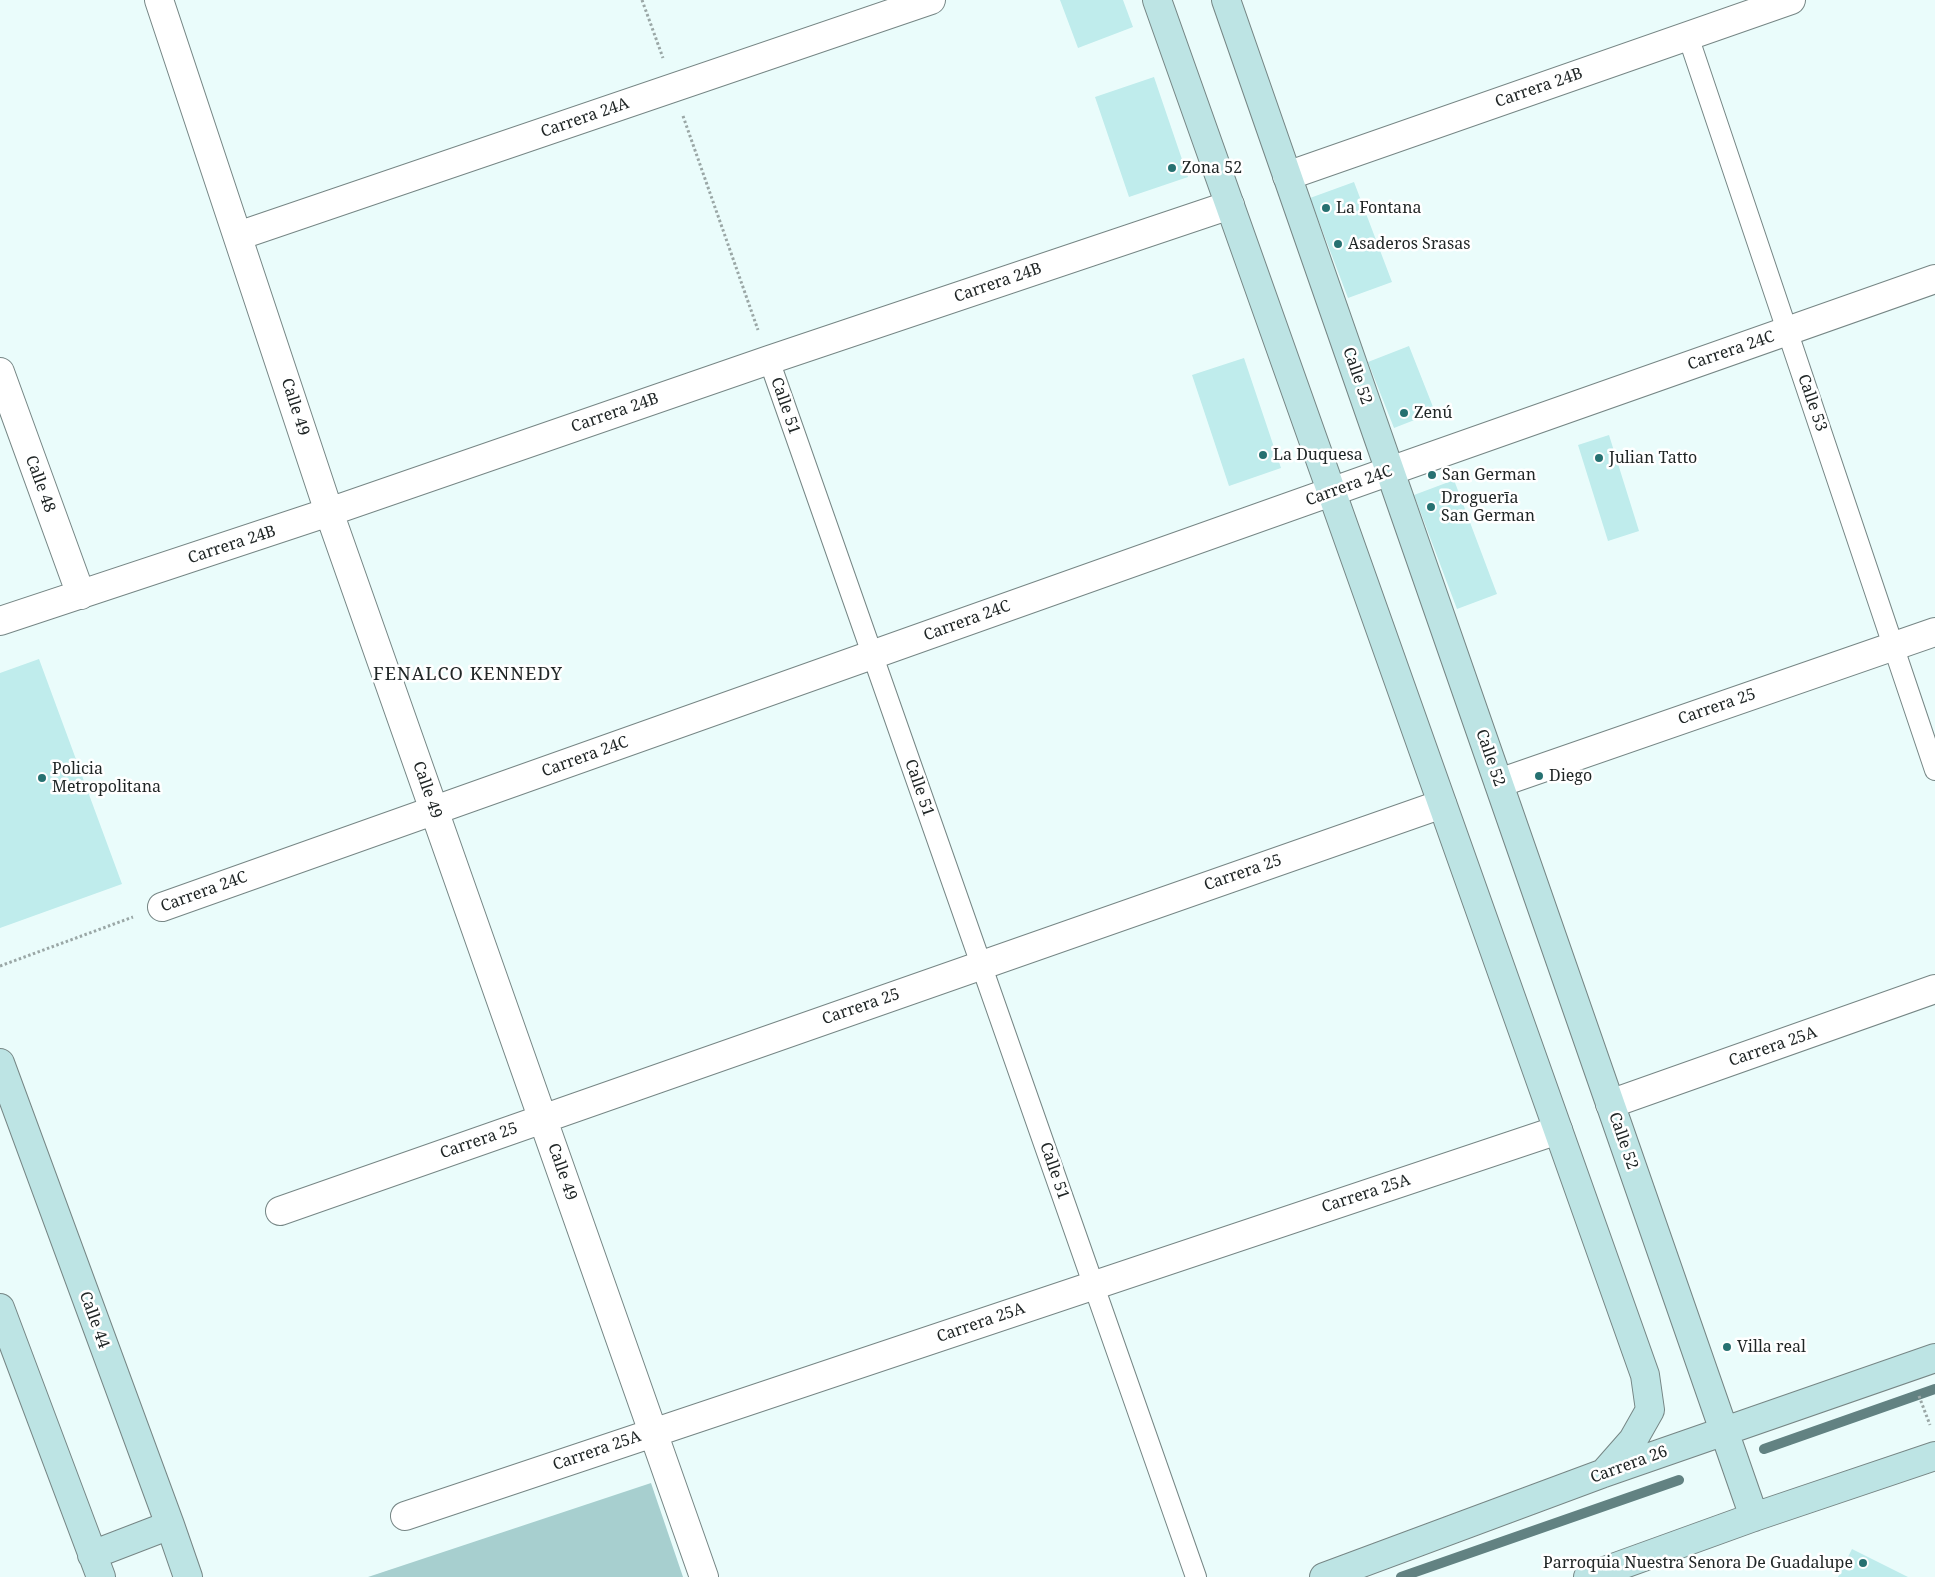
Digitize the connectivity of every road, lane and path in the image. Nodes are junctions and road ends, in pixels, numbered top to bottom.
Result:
1 (159, 0) edge
2 (642, 0) edge
3 (931, 0) edge
4 (1157, 0) edge
5 (1226, 0) edge
6 (1787, 1) edge
7 (1688, 36) junction
8 (673, 88) junction
9 (1287, 176) junction
10 (1230, 205) junction
11 (238, 236) junction
12 (1935, 279) edge
13 (1787, 331) junction
14 (769, 360) junction
15 (0, 372) edge
16 (1390, 471) junction
17 (1332, 492) junction
18 (329, 512) junction
19 (81, 595) junction
20 (0, 621) edge
21 (1935, 632) edge
22 (1893, 646) junction
23 (872, 654) junction
24 (1935, 770) edge
25 (1498, 783) junction
26 (1442, 804) junction
27 (434, 810) junction
28 (162, 907) joint
29 (981, 965) junction
30 (0, 966) edge
31 (1935, 989) edge
32 (0, 1063) edge
33 (1610, 1104) junction
34 (543, 1119) junction
35 (1558, 1130) junction
36 (280, 1210) dead end
37 (1094, 1285) junction
38 (0, 1308) edge
39 (1935, 1358) edge
40 (1918, 1391) dead end
41 (1929, 1422) dead end
42 (1724, 1431) junction
43 (653, 1433) junction
44 (1935, 1456) edge
45 (1604, 1473) junction
46 (405, 1516) dead end
47 (1754, 1517) junction
48 (170, 1526) junction
49 (96, 1566) edge
50 (188, 1577) edge
51 (704, 1577) edge
52 (1196, 1577) edge
53 (1324, 1577) edge
54 (1588, 1577) edge

1 - 11 street, Calle 49
2 - 8 path, Calle 51
3 - 8 street, Carrera 24A
4 - 10 street
5 - 9 street, Calle 52
6 - 7 street, Carrera 24B
7 - 9 street, Carrera 24B
7 - 13 lane, Calle 53
8 - 11 street, Carrera 24A
8 - 14 path, Calle 51
9 - 16 street, Calle 52
10 - 14 street, Carrera 24B
10 - 17 street
11 - 18 street, Calle 49
12 - 13 street, Carrera 24C
13 - 16 street, Carrera 24C
13 - 22 lane, Calle 53
14 - 18 street, Carrera 24B
14 - 23 lane, Calle 51
15 - 19 street, Calle 48
16 - 17 street, Carrera 24C
16 - 25 street, Calle 52
17 - 23 street, Carrera 24C
17 - 26 street
18 - 19 street, Carrera 24B
18 - 27 street, Calle 49
19 - 20 street, Carrera 24B
21 - 22 street, Carrera 25
22 - 24 lane, Calle 53
22 - 25 street, Carrera 25
23 - 27 street, Carrera 24C
23 - 29 lane, Calle 51
25 - 33 street, Calle 52
26 - 29 street, Carrera 25
26 - 35 street
27 - 28 street, Carrera 24C
27 - 34 street, Calle 49
28 - 30 path, Carrera 24C
29 - 34 street, Carrera 25
29 - 37 lane, Calle 51
31 - 33 street, Carrera 25A
32 - 48 street, Calle 44
33 - 42 street, Calle 52
34 - 36 street, Carrera 25
34 - 43 street, Calle 49
35 - 37 street, Carrera 25A
35 - 45 street
37 - 43 street, Carrera 25A
37 - 52 lane, Calle 51
38 - 49 street
39 - 42 street, Carrera 26
40 - 41 path
42 - 45 street, Carrera 26
42 - 47 street, Calle 52
43 - 46 street, Carrera 25A
43 - 51 street, Calle 49
44 - 47 street
45 - 53 street, Carrera 26
47 - 54 street
48 - 49 street
48 - 50 street, Calle 44

